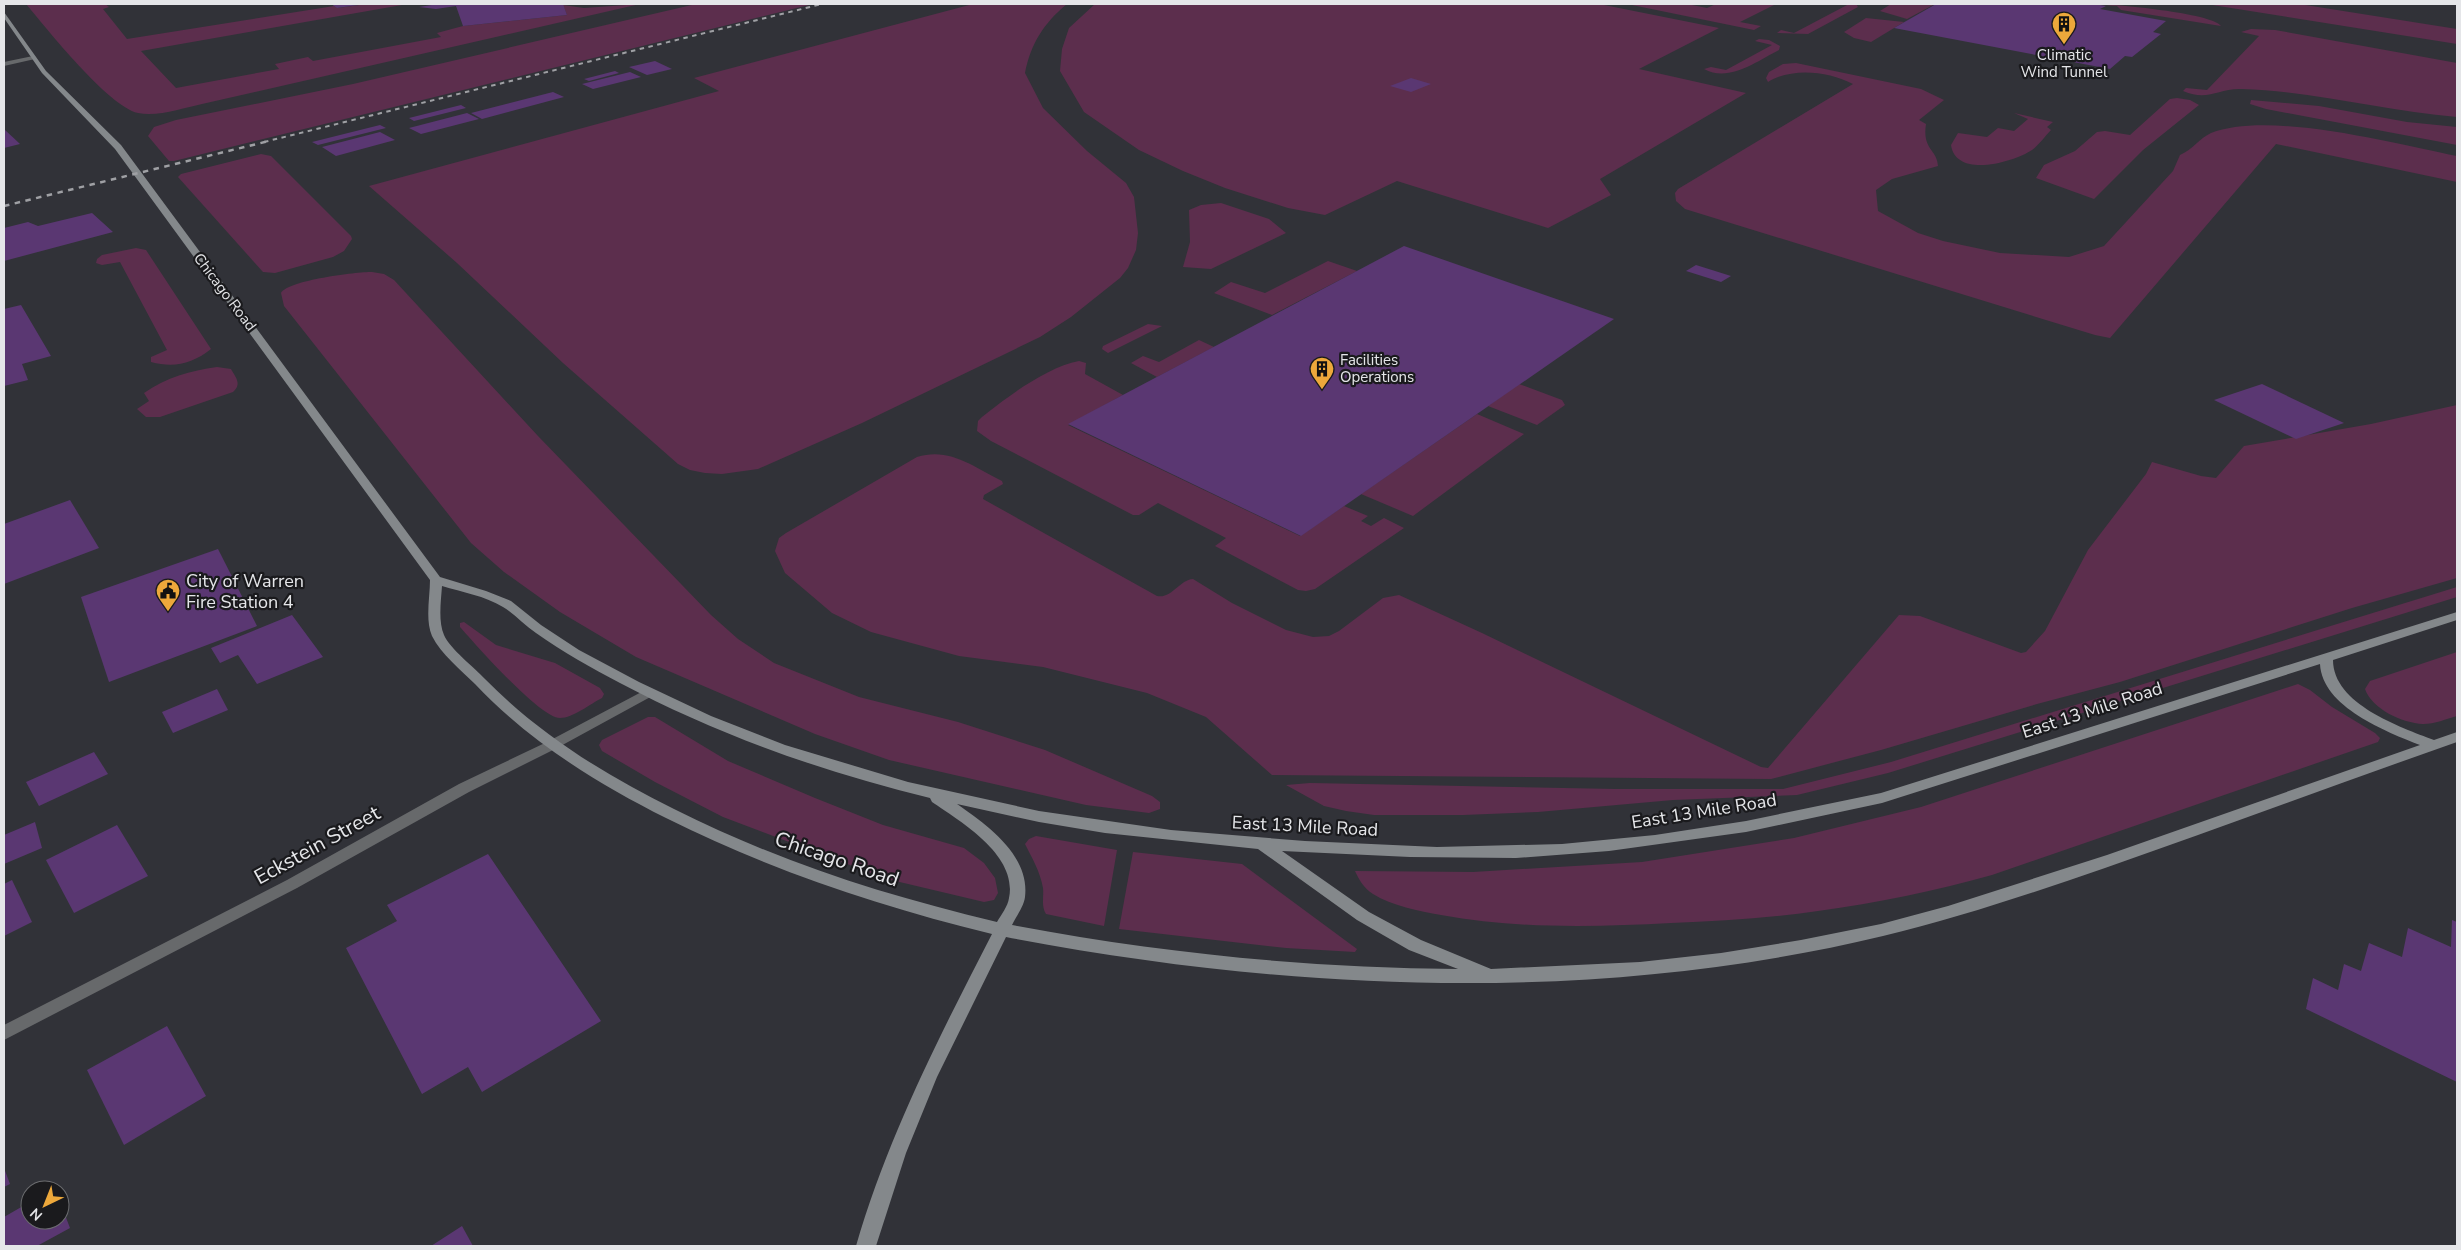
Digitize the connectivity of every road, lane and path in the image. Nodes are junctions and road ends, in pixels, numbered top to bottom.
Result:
1 (4, 14) edge
2 (33, 58) junction
3 (4, 64) edge
4 (436, 580) junction
5 (2457, 616) edge
6 (2327, 657) junction
7 (648, 692) junction
8 (2457, 737) edge
9 (552, 744) junction
10 (2434, 745) junction
11 (931, 794) junction
12 (1261, 844) junction
13 (1002, 931) junction
14 (1492, 976) junction
15 (4, 1032) edge
16 (866, 1246) edge

1 - 2 main road, Chicago Road
2 - 3 street
2 - 4 main road, Chicago Road
4 - 7 main road
4 - 9 main road, Chicago Road
5 - 6 main road, East 13 Mile Road
6 - 10 main road
6 - 12 main road, East 13 Mile Road
7 - 9 street, Eckstein Street
7 - 11 main road
8 - 10 main road
9 - 13 main road, Chicago Road
9 - 15 street, Eckstein Street
10 - 14 main road
11 - 12 main road, East 13 Mile Road
11 - 13 main road
12 - 14 main road
13 - 14 main road
13 - 16 main road

